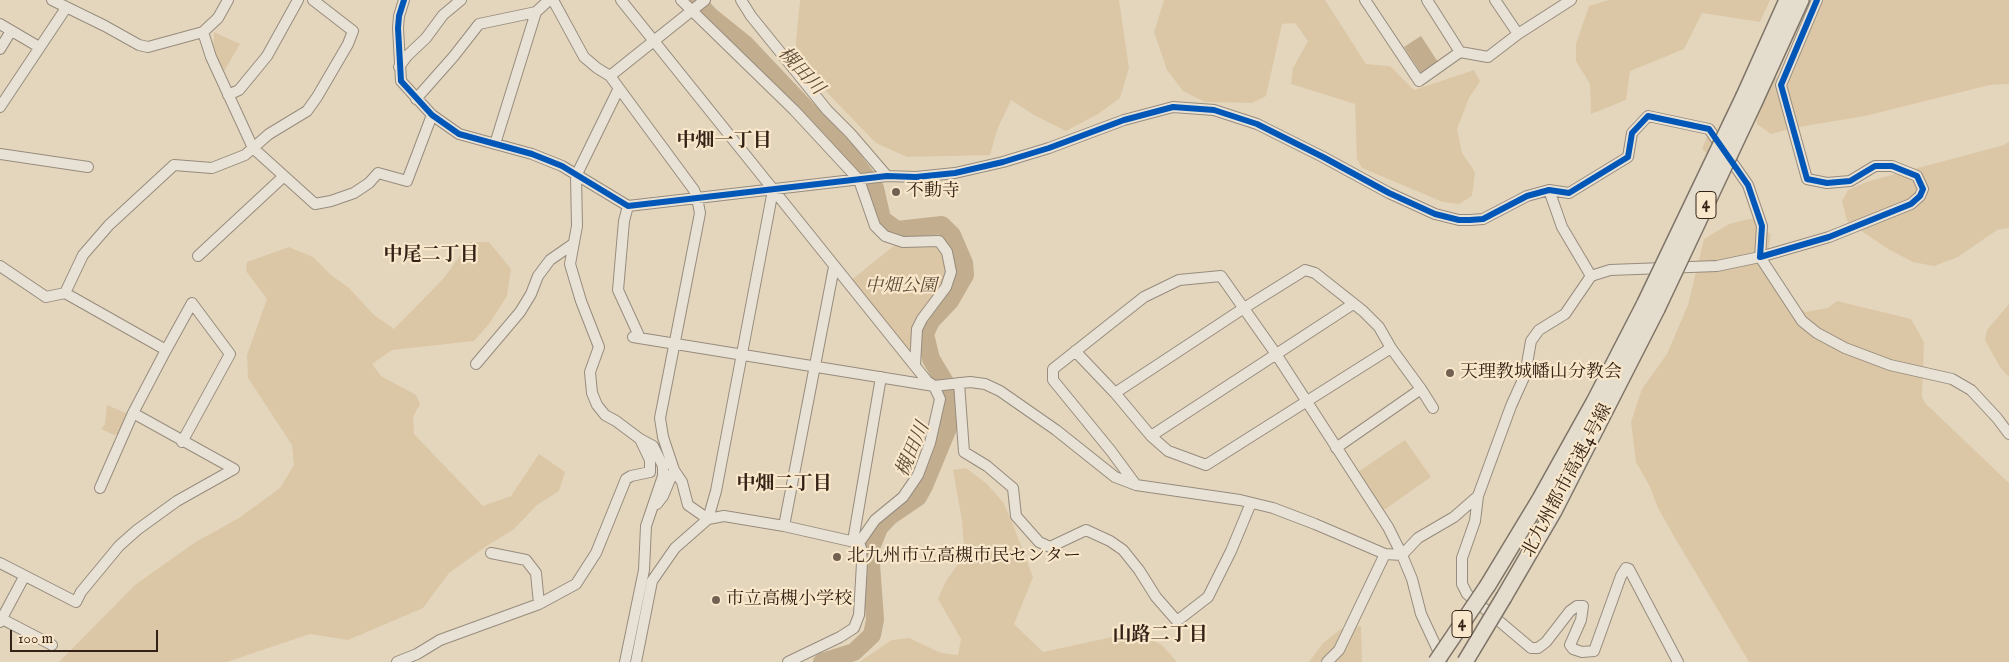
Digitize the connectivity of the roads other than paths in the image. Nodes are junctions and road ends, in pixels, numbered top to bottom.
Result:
1 (52, 0) edge
2 (228, 0) edge
3 (298, 0) edge
4 (313, 0) edge
5 (404, 0) edge
6 (462, 0) edge
7 (551, 0) edge
8 (621, 0) edge
9 (681, 0) edge
10 (704, 0) edge
11 (741, 0) edge
12 (1365, 0) edge
13 (1427, 0) edge
14 (1495, 0) edge
15 (1571, 0) edge
16 (1787, 0) edge
17 (1801, 0) edge
18 (1817, 0) edge
19 (1557, 3) edge
20 (66, 8) junction
21 (691, 10) junction
22 (536, 12) junction
23 (0, 24) edge
24 (11, 31) junction
25 (204, 32) junction
26 (1518, 34) junction
27 (654, 41) junction
28 (40, 47) junction
29 (0, 48) edge
30 (1460, 52) junction
31 (399, 67) junction
32 (610, 76) junction
33 (619, 88) junction
34 (228, 95) junction
35 (1750, 98) junction
36 (416, 99) junction
37 (0, 107) edge
38 (432, 115) junction
39 (495, 144) junction
40 (253, 148) junction
41 (0, 154) edge
42 (88, 167) dead end
43 (576, 176) junction
44 (283, 177) junction
45 (882, 177) junction
46 (859, 180) junction
47 (773, 190) junction
48 (1549, 190) junction
49 (698, 198) junction
50 (628, 206) junction
51 (573, 244) junction
52 (198, 256) dead end
53 (1760, 257) junction
54 (0, 266) edge
55 (834, 267) junction
56 (1591, 276) junction
57 (64, 292) junction
58 (1353, 304) junction
59 (1651, 306) junction
60 (1244, 308) junction
61 (673, 344) junction
62 (1391, 348) junction
63 (166, 350) junction
64 (1076, 351) junction
65 (741, 354) junction
66 (1276, 354) junction
67 (476, 364) dead end
68 (815, 366) junction
69 (915, 366) junction
70 (881, 377) junction
71 (957, 384) junction
72 (937, 386) junction
73 (1421, 389) junction
74 (1115, 393) junction
75 (1306, 402) junction
76 (1433, 408) dead end
77 (132, 413) junction
78 (2009, 434) edge
79 (1151, 436) junction
80 (640, 440) junction
81 (182, 442) junction
82 (1336, 448) junction
83 (674, 470) junction
84 (1136, 485) junction
85 (100, 488) dead end
86 (1478, 496) junction
87 (1251, 503) junction
88 (653, 508) junction
89 (708, 519) junction
90 (784, 526) junction
91 (856, 542) junction
92 (491, 553) dead end
93 (1385, 554) junction
94 (1402, 555) junction
95 (0, 563) edge
96 (24, 576) junction
97 (539, 604) junction
98 (1, 620) edge
99 (52, 645) dead end
100 (397, 662) edge
101 (625, 662) edge
102 (636, 662) edge
103 (788, 662) edge
104 (1327, 662) edge
105 (1436, 662) edge
106 (1444, 662) edge
107 (1465, 662) edge
108 (1678, 662) edge

1 - 20 street
2 - 25 street
3 - 34 street
4 - 40 street
5 - 31 street
6 - 31 street
7 - 22 street
7 - 32 street
8 - 27 street
9 - 21 street
10 - 21 street
11 - 45 street
12 - 30 street
13 - 30 street
14 - 26 street
15 - 19 street
16 - 35 highway, 4
17 - 35 highway, 4
18 - 53 street
19 - 26 street
20 - 25 street
20 - 28 street
21 - 27 street
21 - 46 street
22 - 36 street
22 - 39 street
23 - 24 street
24 - 28 street
24 - 29 street
25 - 34 street
26 - 30 street
27 - 32 street
27 - 47 street
28 - 37 street
31 - 36 street
32 - 33 street
33 - 43 street
33 - 49 street
34 - 40 street
35 - 59 highway, 4, bridge
36 - 38 street
38 - 39 street
38 - 44 street
39 - 43 street
40 - 44 street
40 - 57 street
41 - 42 street
43 - 50 street
43 - 51 street
44 - 52 street
45 - 46 street
45 - 48 street
46 - 47 street
46 - 69 street
47 - 49 street
47 - 55 street
47 - 65 street
48 - 53 street
48 - 56 street
49 - 50 street
49 - 61 street
50 - 61 street
51 - 67 street
51 - 80 street
53 - 56 street
53 - 78 street
54 - 57 street
55 - 68 street
55 - 69 street
56 - 86 street
57 - 63 street
58 - 60 street
58 - 62 street
58 - 66 street
59 - 105 highway, 北九州都市高速4号線 / 4, bridge
59 - 107 highway, 北九州都市高速4号線 / 4, bridge
60 - 64 street
60 - 66 street
60 - 74 street
61 - 65 street
61 - 83 street
62 - 73 street
62 - 75 street
63 - 77 street
63 - 81 street
64 - 74 street
64 - 84 street
65 - 68 street
65 - 89 street
66 - 75 street
66 - 79 street
68 - 70 street
68 - 90 street
69 - 72 street
70 - 72 street
70 - 91 street
71 - 72 street
71 - 84 street
71 - 87 street
72 - 91 street
73 - 76 street
73 - 82 street
74 - 79 street
75 - 79 street
75 - 82 street
77 - 81 street
77 - 85 street
80 - 88 street
80 - 97 street
81 - 96 street
82 - 94 street
83 - 88 street
83 - 89 street
84 - 87 street
86 - 94 street
86 - 108 street
87 - 93 street
88 - 101 street
89 - 90 street
89 - 102 street
90 - 91 street
91 - 103 street
92 - 97 street
93 - 94 street
93 - 104 street
94 - 106 street
95 - 96 street
96 - 98 street
97 - 100 street
98 - 99 street

